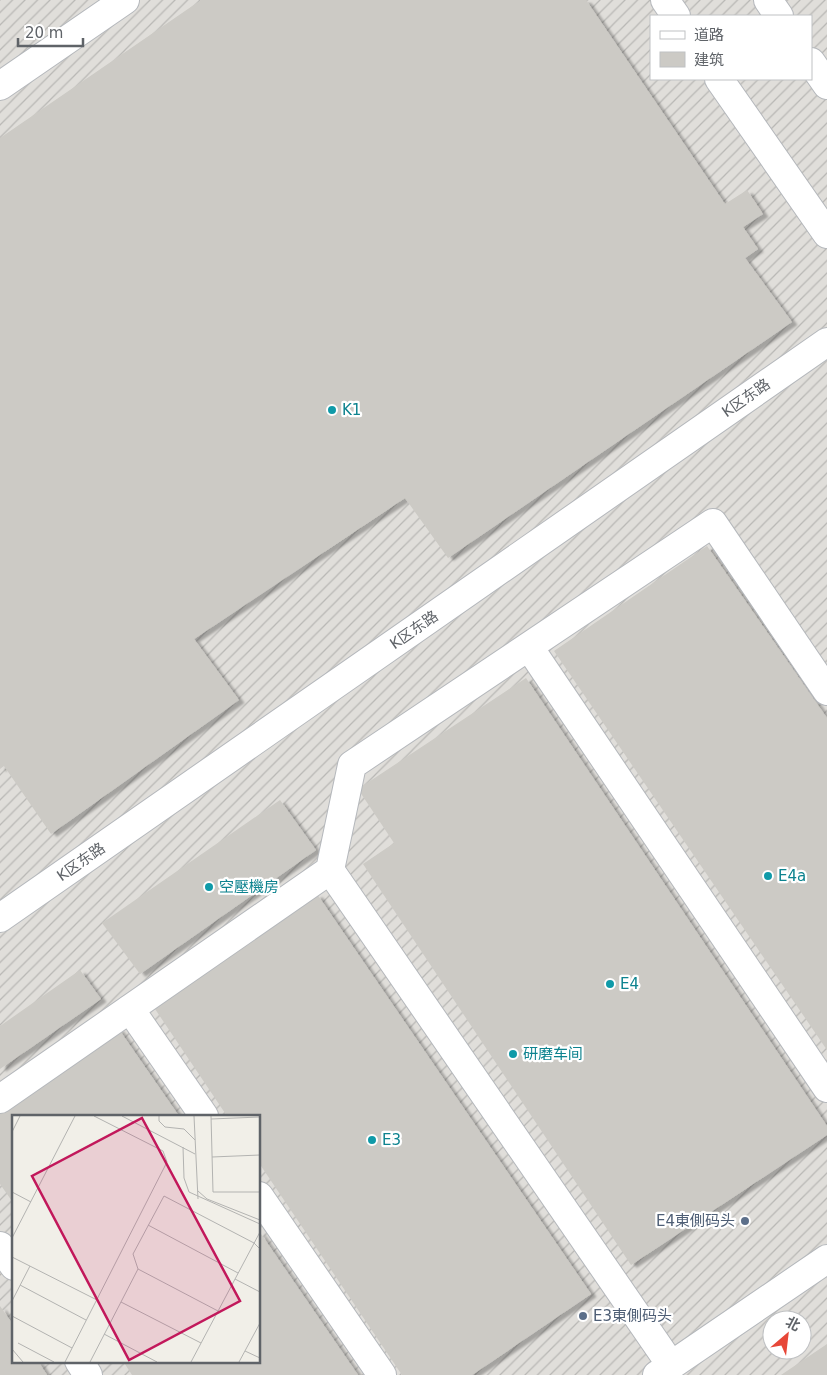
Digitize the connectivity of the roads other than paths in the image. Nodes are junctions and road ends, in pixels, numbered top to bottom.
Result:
1 (125, 0) edge
2 (665, 0) edge
3 (768, 0) edge
4 (675, 15) edge
5 (778, 15) edge
6 (812, 63) edge
7 (721, 80) edge
8 (827, 85) edge
9 (0, 86) edge
10 (827, 234) edge
11 (827, 342) edge
12 (529, 647) junction
13 (827, 691) edge
14 (330, 870) junction
15 (0, 918) edge
16 (130, 1009) junction
17 (827, 1088) edge
18 (0, 1099) edge
19 (203, 1115) edge
20 (260, 1197) edge
21 (0, 1246) edge
22 (827, 1259) edge
23 (12, 1263) edge
24 (80, 1362) edge
25 (663, 1370) edge
26 (88, 1375) edge
27 (382, 1375) edge

1 - 9 street
2 - 4 street
3 - 5 street
6 - 8 street
7 - 10 street
11 - 15 street, K区东路
12 - 13 street
12 - 14 street
12 - 17 street
14 - 16 street
14 - 25 street
16 - 18 street
16 - 19 street
20 - 27 street
21 - 23 street
22 - 25 street
24 - 26 street

